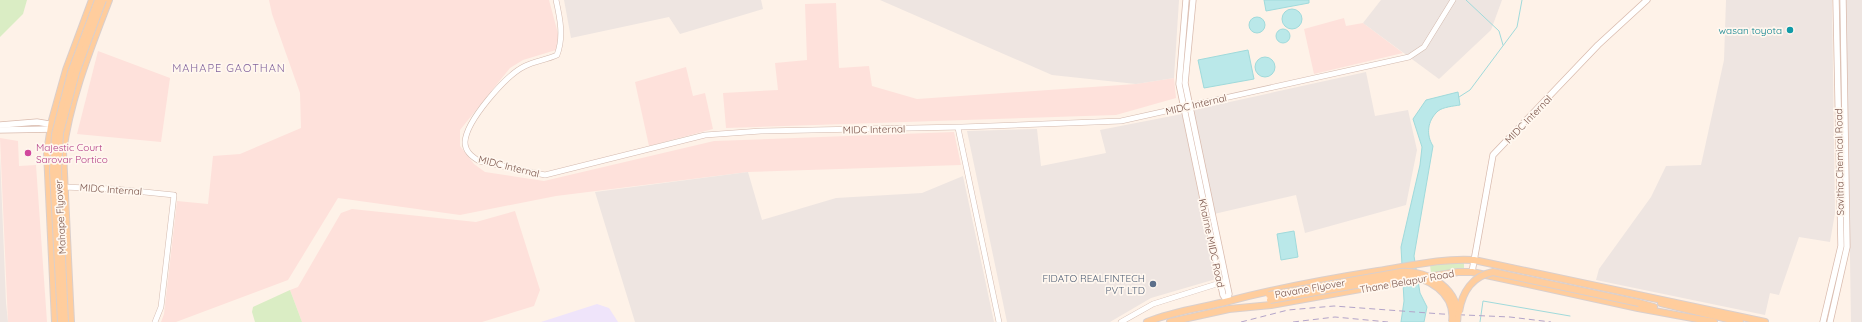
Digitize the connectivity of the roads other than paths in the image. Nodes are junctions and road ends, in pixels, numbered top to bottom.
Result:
1 (92, 0) edge
2 (98, 0) edge
3 (103, 0) edge
4 (109, 0) edge
5 (556, 0) edge
6 (1186, 0) edge
7 (1193, 0) edge
8 (1453, 0) edge
9 (1647, 0) edge
10 (1836, 0) edge
11 (1843, 0) edge
12 (1187, 106) junction
13 (0, 124) edge
14 (51, 126) junction
15 (958, 128) junction
16 (66, 129) junction
17 (0, 130) edge
18 (64, 187) junction
19 (48, 188) junction
20 (1474, 260) junction
21 (1472, 272) junction
22 (1223, 282) junction
23 (1269, 298) junction
24 (1640, 300) junction
25 (1227, 302) junction
26 (1229, 309) junction
27 (1675, 311) junction
28 (1458, 319) edge
29 (55, 322) edge
30 (61, 322) edge
31 (65, 322) edge
32 (71, 322) edge
33 (155, 322) edge
34 (999, 322) edge
35 (1121, 322) edge
36 (1147, 322) edge
37 (1170, 322) edge
38 (1452, 322) edge
39 (1714, 322) edge
40 (1740, 322) edge
41 (1765, 322) edge
42 (1823, 322) edge
43 (1830, 322) edge

1 - 14 main road
2 - 30 main road, Mahape Flyover, bridge
3 - 31 main road, Mahape Flyover, bridge
4 - 16 main road
5 - 15 street, MIDC Internal
6 - 12 main road, Khairne MIDC Road
7 - 12 main road, Khairne MIDC Road
8 - 12 street, MIDC Internal
9 - 20 main road, MIDC Internal
10 - 42 main road, Savitha Chemical Road
11 - 43 main road, Savitha Chemical Road
12 - 15 street, MIDC Internal
12 - 22 main road, Khairne MIDC Road
13 - 14 main road
14 - 16 main road
14 - 17 main road
14 - 19 main road
15 - 34 street
16 - 18 main road
18 - 19 street, MIDC Internal
18 - 32 main road
18 - 33 street, MIDC Internal
19 - 29 main road
20 - 21 main road, MIDC Internal
20 - 24 main road, Thane Belapur Road
20 - 25 main road, Thane Belapur Road
21 - 26 main road, Thane Belapur Road, bridge
21 - 27 main road, Thane Belapur Road
22 - 25 main road, Khairne MIDC Road
22 - 35 street
23 - 25 main road, Pavane Flyover
23 - 26 main road, Pavane Flyover
23 - 28 main road, Pavane Flyover, bridge
23 - 38 main road, Pavane Flyover, bridge
24 - 27 main road
24 - 28 main road, bridge
24 - 41 main road
25 - 36 main road, Thane Belapur Road
26 - 37 main road, Thane Belapur Road
27 - 39 main road, Thane Belapur Road
27 - 40 main road

